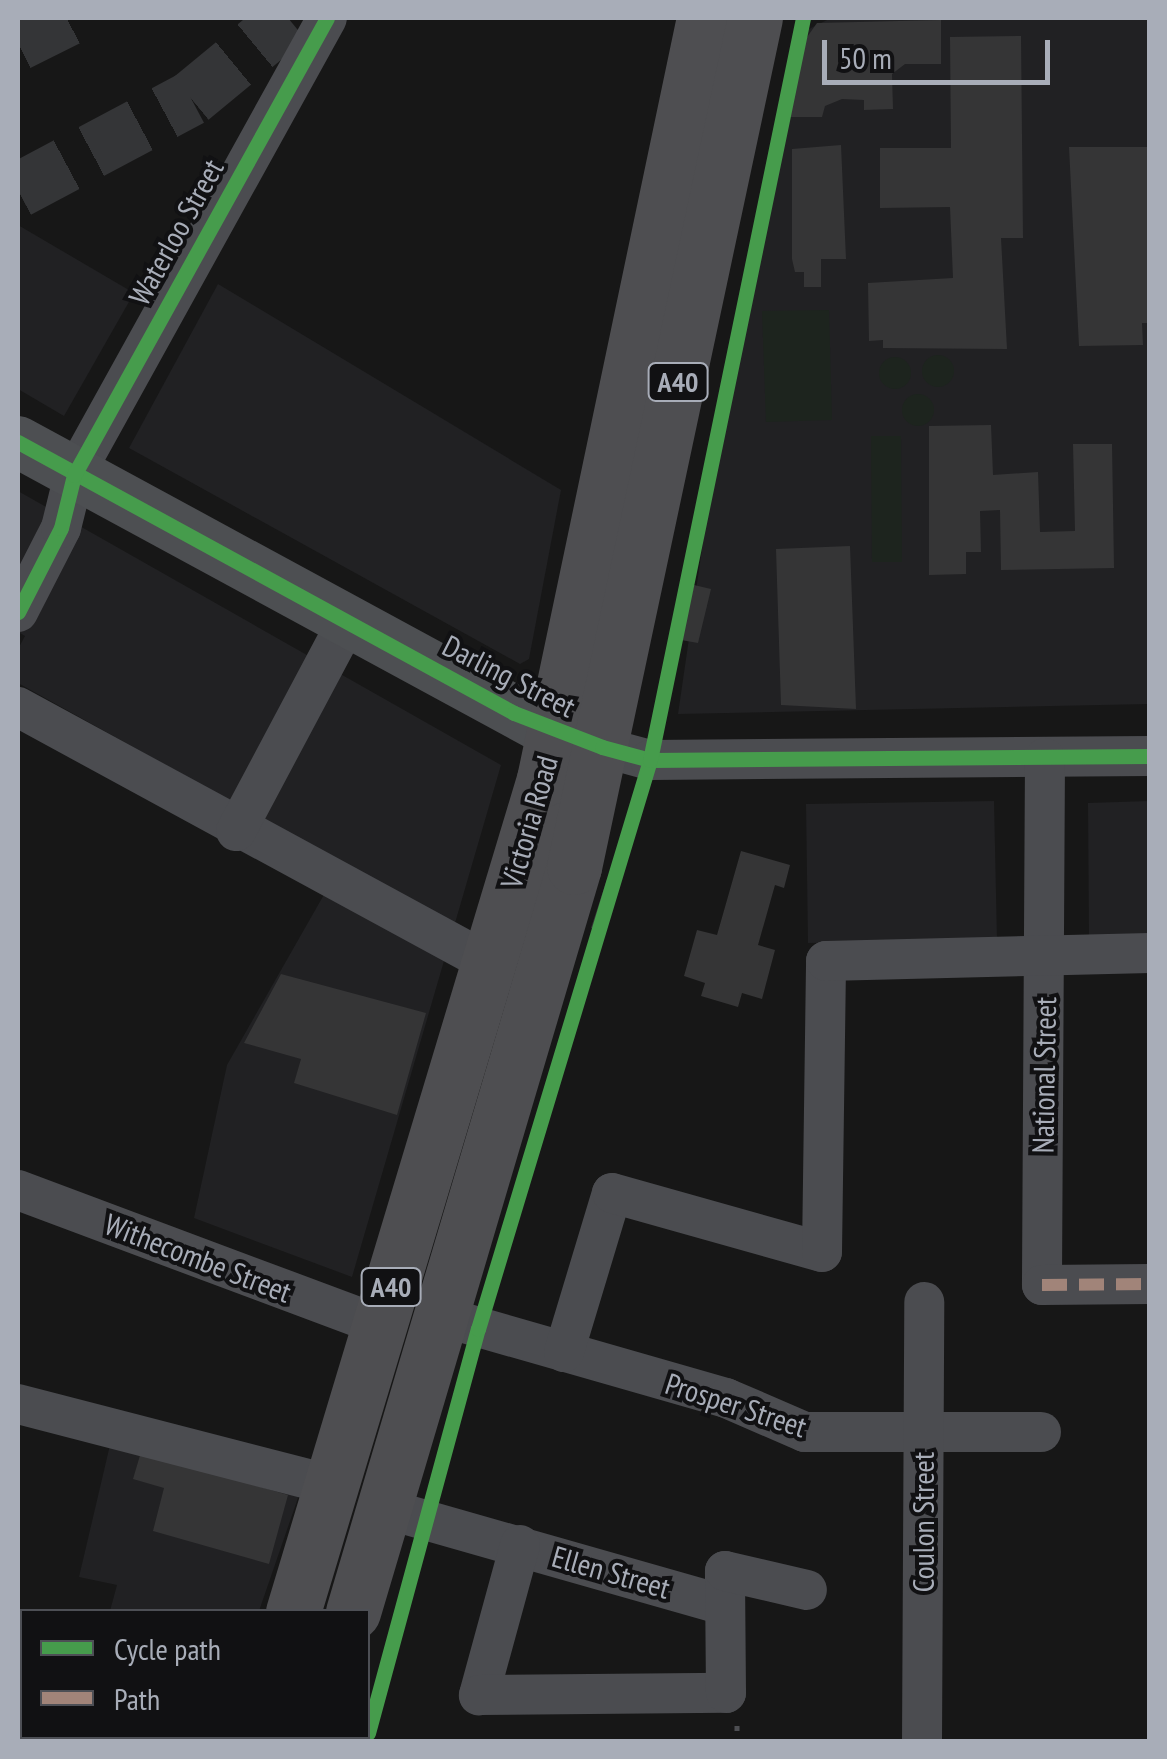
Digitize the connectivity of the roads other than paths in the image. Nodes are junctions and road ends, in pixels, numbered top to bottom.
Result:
1 (327, 18) edge
2 (704, 18) edge
3 (755, 18) edge
4 (18, 442) edge
5 (74, 475) junction
6 (18, 612) edge
7 (347, 622) junction
8 (18, 706) edge
9 (578, 740) junction
10 (1150, 756) edge
11 (1045, 758) junction
12 (236, 831) junction
13 (1150, 953) edge
14 (1046, 954) junction
15 (489, 963) junction
16 (18, 1190) edge
17 (1150, 1284) edge
18 (924, 1302) dead end
19 (440, 1316) junction
20 (379, 1325) junction
21 (564, 1352) junction
22 (18, 1404) edge
23 (1041, 1432) dead end
24 (924, 1434) junction
25 (331, 1486) junction
26 (384, 1508) junction
27 (520, 1545) junction
28 (807, 1590) dead end
29 (724, 1605) junction
30 (294, 1609) edge
31 (353, 1609) edge
32 (922, 1742) edge

1 - 5 street, Waterloo Street
2 - 9 highway, Victoria Road / A40
3 - 9 highway, Victoria Road / A40
4 - 5 main road, Darling Street
5 - 6 street, Waterloo Street
5 - 7 main road, Darling Street
7 - 9 main road, Darling Street
7 - 12 street
8 - 12 street
9 - 11 street, Darling Street
9 - 15 highway, Victoria Road / A40
9 - 19 highway, Victoria Road / A40
10 - 11 street, Darling Street
11 - 14 street, National Street
12 - 15 street
13 - 14 street
14 - 17 street, National Street
14 - 21 street
15 - 20 highway, Victoria Road / A40
16 - 20 street, Withecombe Street
18 - 24 street, Coulon Street
19 - 21 street, Prosper Street
19 - 26 highway, Victoria Road / A40
20 - 25 highway, Victoria Road / A40
21 - 24 street, Prosper Street
22 - 25 street
23 - 24 street, Prosper Street
24 - 32 street, Coulon Street
25 - 30 highway, Victoria Road / A40
26 - 27 street, Ellen Street
26 - 31 highway, Victoria Road / A40
27 - 29 street, Ellen Street
27 - 29 street
28 - 29 street

